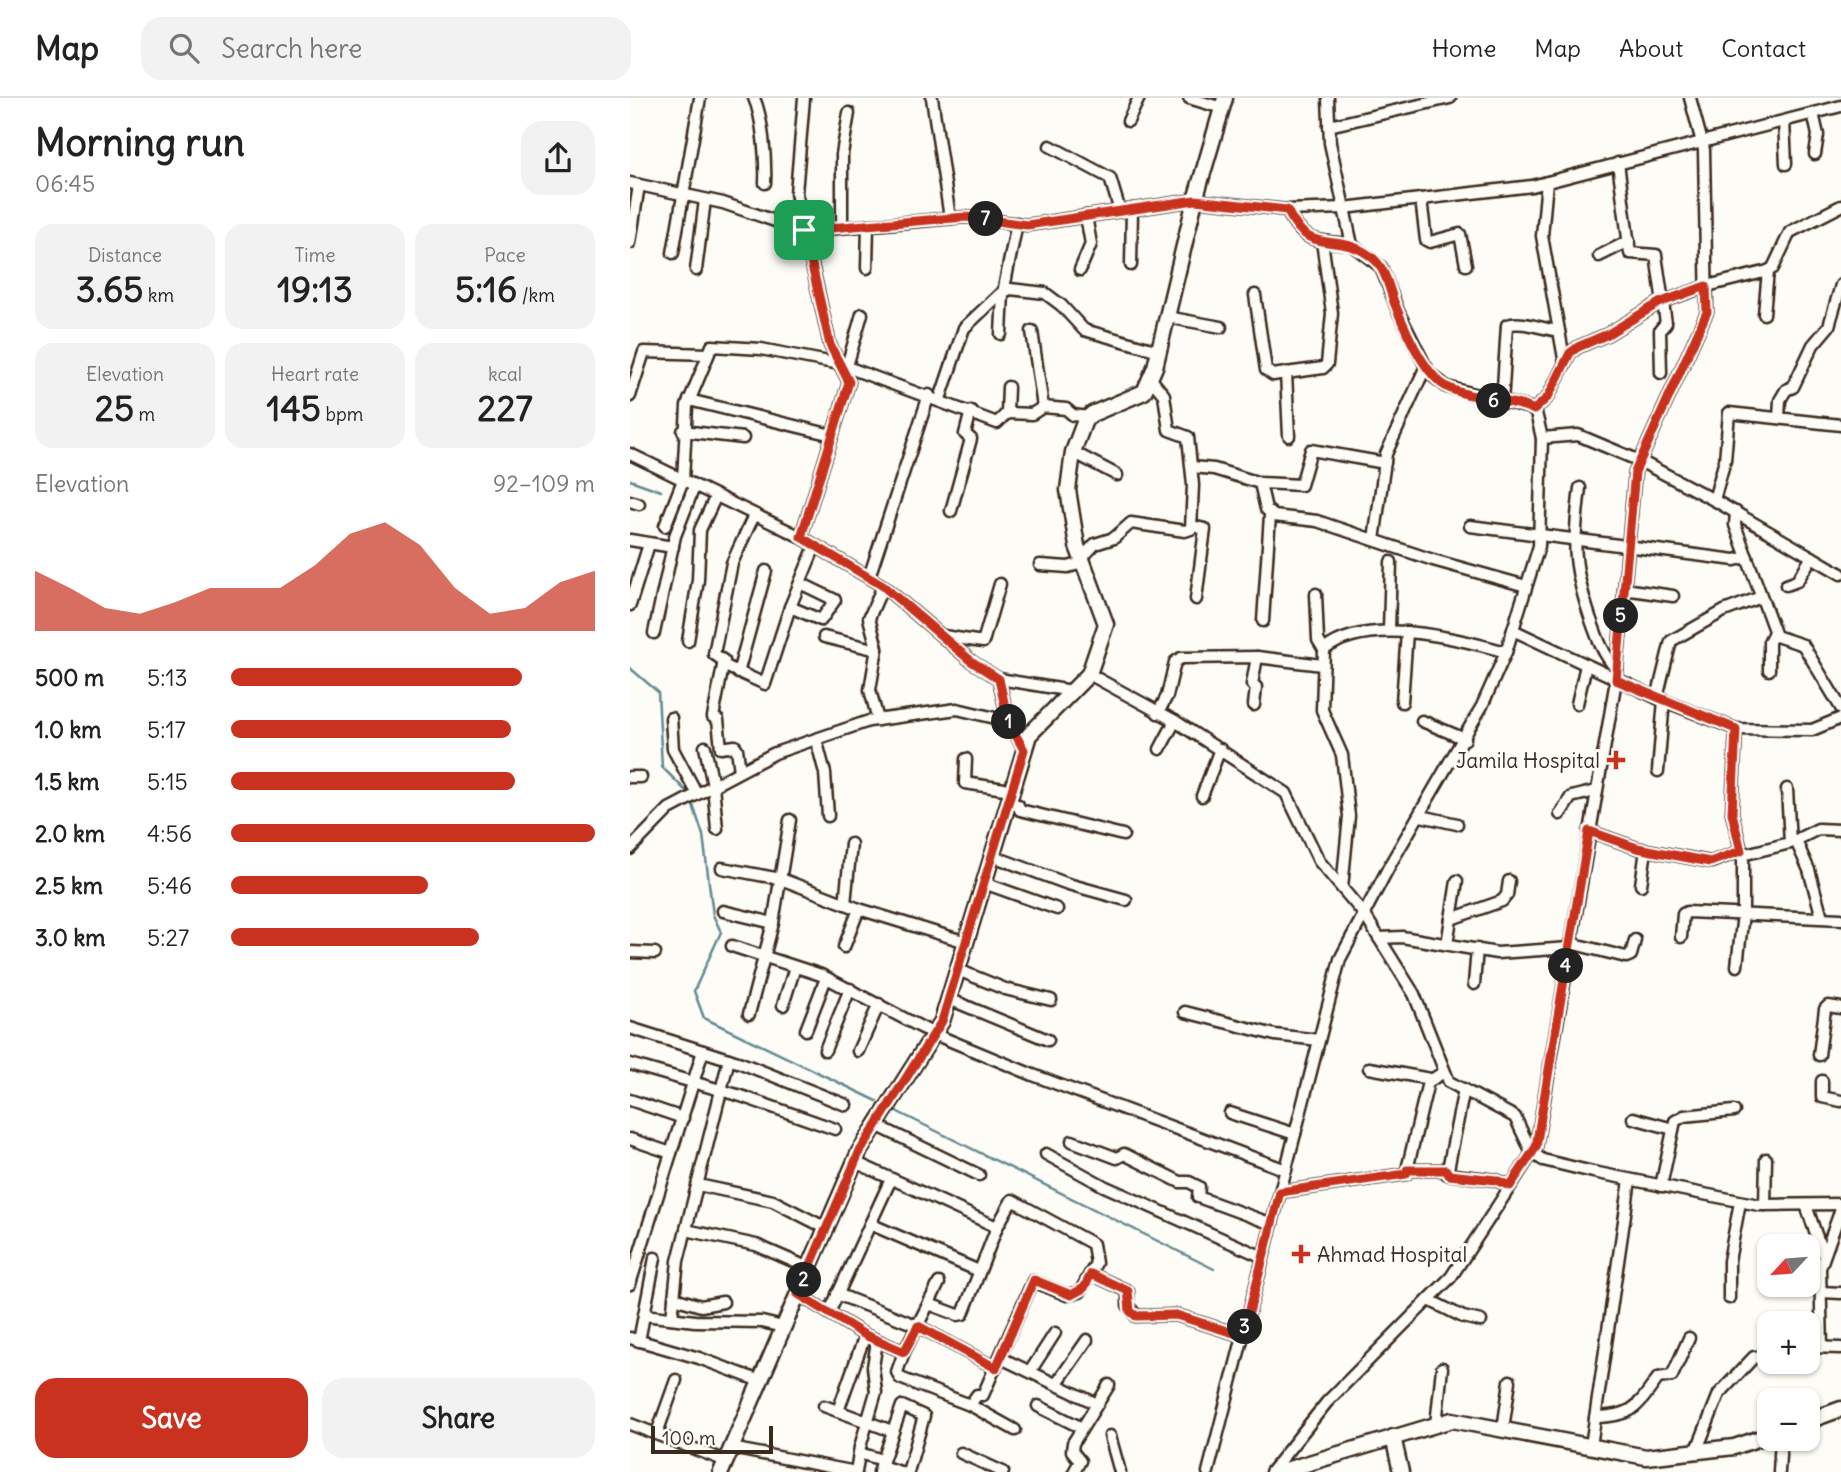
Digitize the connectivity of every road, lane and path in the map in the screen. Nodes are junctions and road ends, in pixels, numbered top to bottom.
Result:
1 (700, 98) edge
2 (754, 98) edge
3 (804, 98) edge
4 (921, 98) edge
5 (930, 98) edge
6 (1139, 98) edge
7 (1189, 98) edge
8 (1328, 98) edge
9 (1450, 98) edge
10 (1690, 98) edge
11 (1223, 103) edge
12 (1841, 106) edge
13 (849, 113) dead end
14 (1813, 113) junction
15 (1128, 121) dead end
16 (1784, 121) junction
17 (1329, 126) junction
18 (1702, 142) junction
19 (1050, 146) dead end
20 (1815, 154) dead end
21 (1618, 163) junction
22 (1786, 164) dead end
23 (1547, 182) junction
24 (765, 183) dead end
25 (634, 184) edge
26 (682, 195) junction
27 (1421, 199) junction
28 (705, 200) junction
29 (1195, 200) junction
30 (1841, 206) edge
31 (1344, 208) junction
32 (1132, 209) junction
33 (1287, 210) junction
34 (1120, 211) junction
35 (1086, 216) junction
36 (950, 218) junction
37 (1017, 223) junction
38 (868, 225) junction
39 (842, 227) junction
40 (804, 230) junction
41 (1322, 241) junction
42 (1629, 241) junction
43 (630, 243) edge
44 (1352, 244) junction
45 (673, 253) dead end
46 (1599, 257) dead end
47 (1131, 265) dead end
48 (1466, 265) dead end
49 (867, 268) dead end
50 (696, 270) dead end
51 (1080, 270) dead end
52 (1768, 271) junction
53 (1841, 285) edge
54 (1706, 286) junction
55 (1003, 293) junction
56 (1255, 295) dead end
57 (1664, 301) junction
58 (862, 314) dead end
59 (1764, 314) dead end
60 (1167, 317) junction
61 (1221, 327) dead end
62 (1032, 331) dead end
63 (1559, 331) junction
64 (1001, 334) dead end
65 (1159, 351) junction
66 (708, 354) junction
67 (843, 365) junction
68 (1565, 365) junction
69 (1426, 366) junction
70 (1286, 373) junction
71 (1661, 373) dead end
72 (1150, 378) junction
73 (1008, 387) dead end
74 (929, 395) junction
75 (630, 396) edge
76 (940, 399) junction
77 (689, 400) junction
78 (1502, 403) junction
79 (1043, 407) junction
80 (1534, 410) junction
81 (971, 411) junction
82 (1007, 413) junction
83 (1088, 417) junction
84 (1779, 418) junction
85 (1841, 425) edge
86 (683, 431) junction
87 (832, 435) junction
88 (1289, 436) dead end
89 (743, 438) dead end
90 (1542, 438) junction
91 (1073, 452) junction
92 (630, 454) edge
93 (1640, 461) junction
94 (1385, 463) junction
95 (1192, 467) junction
96 (1117, 475) dead end
97 (683, 480) junction
98 (1260, 484) junction
99 (694, 487) junction
100 (1580, 488) dead end
101 (715, 498) junction
102 (1714, 500) junction
103 (951, 511) dead end
104 (1736, 512) junction
105 (1270, 514) junction
106 (754, 516) junction
107 (665, 526) dead end
108 (1192, 526) junction
109 (1470, 526) dead end
110 (1539, 533) junction
111 (801, 537) junction
112 (1574, 539) junction
113 (630, 540) edge
114 (1374, 540) junction
115 (649, 544) junction
116 (1628, 545) junction
117 (816, 546) junction
118 (673, 547) junction
119 (1747, 557) junction
120 (1812, 557) junction
121 (1083, 560) junction
122 (1391, 562) dead end
123 (1040, 565) dead end
124 (766, 571) dead end
125 (1841, 574) edge
126 (869, 577) junction
127 (800, 583) junction
128 (1000, 584) dead end
129 (883, 586) junction
130 (1526, 586) junction
131 (1786, 586) dead end
132 (1624, 589) junction
133 (1317, 594) dead end
134 (1673, 596) dead end
135 (1762, 597) junction
136 (1196, 599) dead end
137 (630, 605) edge
138 (789, 607) junction
139 (1263, 621) dead end
140 (1513, 629) junction
141 (1389, 630) junction
142 (1407, 632) junction
143 (1774, 632) junction
144 (654, 633) dead end
145 (941, 636) junction
146 (824, 637) dead end
147 (688, 642) dead end
148 (877, 650) junction
149 (1324, 650) junction
150 (1506, 652) junction
151 (1257, 657) junction
152 (723, 665) junction
153 (1322, 665) junction
154 (1587, 665) junction
155 (1769, 670) dead end
156 (738, 673) junction
157 (1089, 674) junction
158 (1616, 675) junction
159 (999, 679) junction
160 (1072, 691) junction
161 (1660, 699) junction
162 (1402, 702) dead end
163 (1577, 704) dead end
164 (1254, 705) dead end
165 (1841, 708) edge
166 (1158, 713) junction
167 (671, 718) dead end
168 (1841, 718) edge
169 (878, 720) junction
170 (1008, 721) junction
171 (1175, 721) junction
172 (1422, 722) dead end
173 (1736, 729) junction
174 (816, 739) junction
175 (1465, 739) junction
176 (705, 747) dead end
177 (1160, 749) dead end
178 (1220, 749) junction
179 (1024, 750) junction
180 (966, 759) dead end
181 (740, 771) junction
182 (1658, 771) dead end
183 (641, 776) dead end
184 (630, 777) edge
185 (713, 785) junction
186 (1787, 789) dead end
187 (1596, 791) junction
188 (1009, 796) junction
189 (1202, 796) dead end
190 (690, 797) junction
191 (1560, 814) dead end
192 (828, 816) dead end
193 (1421, 816) junction
194 (790, 820) dead end
195 (1457, 824) dead end
196 (717, 829) dead end
197 (1841, 830) edge
198 (1589, 831) junction
199 (1123, 835) dead end
200 (1793, 842) junction
201 (851, 844) dead end
202 (630, 849) edge
203 (1646, 850) junction
204 (1741, 853) junction
205 (990, 855) junction
206 (722, 868) dead end
207 (781, 879) junction
208 (1457, 881) dead end
209 (1509, 881) dead end
210 (984, 883) junction
211 (1641, 885) dead end
212 (1342, 888) junction
213 (1126, 900) dead end
214 (845, 904) junction
215 (859, 909) junction
216 (1057, 909) dead end
217 (723, 911) dead end
218 (1364, 914) junction
219 (1744, 914) junction
220 (1822, 918) junction
221 (1451, 919) junction
222 (1841, 919) edge
223 (773, 923) junction
224 (1681, 937) dead end
225 (1379, 938) junction
226 (1635, 940) dead end
227 (966, 942) junction
228 (1447, 944) junction
229 (732, 946) dead end
230 (1569, 946) junction
231 (844, 947) dead end
232 (1477, 949) junction
233 (630, 952) edge
234 (655, 953) dead end
235 (765, 957) junction
236 (1737, 966) dead end
237 (795, 967) junction
238 (958, 970) junction
239 (826, 978) junction
240 (1474, 984) dead end
241 (850, 989) junction
242 (949, 999) junction
243 (1051, 1000) dead end
244 (879, 1004) junction
245 (783, 1005) dead end
246 (1841, 1008) edge
247 (1185, 1012) dead end
248 (749, 1014) dead end
249 (630, 1028) edge
250 (806, 1030) dead end
251 (934, 1034) junction
252 (1048, 1040) dead end
253 (1319, 1040) junction
254 (825, 1050) dead end
255 (703, 1051) junction
256 (858, 1051) dead end
257 (1819, 1055) dead end
258 (729, 1059) junction
259 (630, 1064) edge
260 (1369, 1068) dead end
261 (1444, 1072) junction
262 (1430, 1079) junction
263 (1822, 1080) dead end
264 (694, 1082) junction
265 (1464, 1089) junction
266 (719, 1090) junction
267 (630, 1100) edge
268 (1841, 1101) edge
269 (846, 1105) dead end
270 (1734, 1111) dead end
271 (1230, 1113) dead end
272 (682, 1118) junction
273 (1633, 1118) dead end
274 (876, 1125) junction
275 (835, 1129) dead end
276 (1673, 1129) junction
277 (1295, 1134) junction
278 (630, 1139) edge
279 (1072, 1141) dead end
280 (671, 1153) junction
281 (1532, 1153) junction
282 (1046, 1154) dead end
283 (1766, 1159) dead end
284 (855, 1162) junction
285 (1286, 1170) junction
286 (1407, 1170) junction
287 (1446, 1170) junction
288 (979, 1175) dead end
289 (891, 1179) junction
290 (1630, 1180) junction
291 (698, 1185) junction
292 (1510, 1186) junction
293 (1661, 1186) junction
294 (1280, 1192) junction
295 (1740, 1202) junction
296 (1765, 1205) junction
297 (1806, 1205) junction
298 (1841, 1206) edge
299 (870, 1224) junction
300 (1272, 1224) junction
301 (997, 1227) junction
302 (826, 1228) junction
303 (686, 1230) junction
304 (1823, 1255) junction
305 (1263, 1257) junction
306 (655, 1258) dead end
307 (809, 1268) junction
308 (979, 1270) junction
309 (1091, 1274) junction
310 (939, 1283) dead end
311 (630, 1284) edge
312 (1821, 1292) junction
313 (1841, 1293) edge
314 (798, 1294) junction
315 (837, 1294) junction
316 (674, 1298) junction
317 (1729, 1298) dead end
318 (1429, 1300) junction
319 (723, 1302) dead end
320 (929, 1304) junction
321 (829, 1313) junction
322 (644, 1315) junction
323 (672, 1318) junction
324 (1481, 1321) dead end
325 (918, 1326) junction
326 (783, 1327) junction
327 (1055, 1333) dead end
328 (865, 1335) junction
329 (1243, 1336) junction
330 (1689, 1338) dead end
331 (634, 1339) edge
332 (1087, 1339) dead end
333 (877, 1341) junction
334 (1822, 1347) joint
335 (1841, 1348) edge
336 (904, 1352) junction
337 (1757, 1357) edge
338 (999, 1363) junction
339 (1442, 1368) dead end
340 (1031, 1370) junction
341 (676, 1380) dead end
342 (760, 1381) junction
343 (1510, 1381) dead end
344 (1057, 1383) junction
345 (1109, 1385) dead end
346 (1097, 1404) junction
347 (970, 1405) junction
348 (824, 1406) dead end
349 (1038, 1406) dead end
350 (1841, 1409) edge
351 (838, 1411) junction
352 (1595, 1417) junction
353 (1820, 1417) edge
354 (867, 1422) junction
355 (630, 1424) edge
356 (1436, 1425) junction
357 (1082, 1428) junction
358 (1503, 1429) junction
359 (1015, 1430) dead end
360 (892, 1431) junction
361 (657, 1433) junction
362 (1110, 1436) dead end
363 (1394, 1437) junction
364 (1757, 1439) edge
365 (1591, 1446) junction
366 (1696, 1451) junction
367 (1780, 1451) edge
368 (859, 1452) junction
369 (961, 1452) dead end
370 (726, 1460) edge
371 (1647, 1464) edge
372 (881, 1466) edge
373 (1315, 1467) edge
374 (900, 1472) edge
375 (908, 1472) edge
376 (1003, 1472) edge
377 (1074, 1472) edge
378 (1120, 1472) edge
379 (1208, 1472) edge
380 (1271, 1472) edge
381 (1279, 1472) edge
382 (1401, 1472) edge
383 (1779, 1472) edge

1 - 26 street
2 - 24 street
3 - 40 street
4 - 5 street
5 - 36 street
6 - 15 street
7 - 11 street
8 - 17 street
9 - 17 street
10 - 18 street
11 - 29 street
12 - 14 street
13 - 39 street
14 - 16 street
14 - 20 street
16 - 18 street
16 - 22 street
17 - 31 street
18 - 21 street
18 - 54 street
19 - 34 street
21 - 23 street
21 - 42 street
23 - 27 street
23 - 63 street
25 - 26 street
25 - 43 street
26 - 28 street
26 - 45 street
27 - 31 street
27 - 48 street
28 - 40 street
28 - 50 street
29 - 32 street
29 - 33 street
29 - 60 street
30 - 52 street
31 - 33 street
31 - 44 street
32 - 34 street
32 - 47 street
33 - 41 street
34 - 35 street
35 - 37 street
35 - 51 street
36 - 37 street
36 - 38 street
37 - 55 street
38 - 39 street
38 - 49 street
39 - 40 street
40 - 67 street
41 - 44 street
41 - 70 street
42 - 46 street
42 - 57 street
44 - 69 street
52 - 54 street
52 - 59 street
53 - 84 street
54 - 57 street
54 - 93 street
55 - 64 street
55 - 65 street
55 - 76 street
56 - 70 street
57 - 68 street
57 - 71 street
58 - 67 street
60 - 61 street
60 - 65 street
62 - 79 street
63 - 68 street
63 - 78 street
65 - 72 street
66 - 67 street
66 - 75 street
66 - 77 street
67 - 74 street
67 - 87 street
68 - 80 street
69 - 78 street
69 - 94 street
70 - 88 street
72 - 83 street
72 - 95 street
73 - 82 street
74 - 76 street
74 - 126 street
76 - 81 street
77 - 86 street
77 - 87 street
78 - 80 street
79 - 82 street
79 - 83 street
80 - 90 street
81 - 82 street
81 - 103 street
83 - 91 street
84 - 85 street
84 - 102 street
86 - 89 street
86 - 97 street
87 - 111 street
90 - 93 street
90 - 110 street
91 - 96 street
91 - 121 street
92 - 97 street
93 - 102 street
93 - 116 street
94 - 98 street
94 - 114 street
95 - 98 street
95 - 108 street
97 - 99 street
97 - 107 street
98 - 105 street
99 - 101 street
99 - 118 street
100 - 112 street
101 - 106 street
101 - 147 street
102 - 104 street
104 - 119 street
104 - 120 street
105 - 114 street
105 - 139 street
106 - 111 street
106 - 152 street
108 - 121 street
108 - 136 street
109 - 110 street
110 - 112 street
110 - 130 street
111 - 117 street
112 - 116 street
112 - 158 street
113 - 115 street
114 - 130 street
115 - 118 street
115 - 137 street
116 - 119 street
116 - 132 street
117 - 126 street
117 - 127 street
118 - 144 street
119 - 135 street
120 - 125 street
120 - 131 street
121 - 123 street
121 - 157 street
122 - 141 street
124 - 156 street
126 - 129 street
127 - 138 street
127 - 138 street
128 - 145 street
129 - 145 street
129 - 148 street
130 - 140 street
132 - 134 street
132 - 158 street
133 - 149 street
135 - 143 street
135 - 161 street
138 - 156 street
140 - 150 street
140 - 154 street
141 - 142 street
141 - 149 street
142 - 150 street
142 - 162 street
143 - 155 street
143 - 165 street
145 - 159 street
146 - 148 street
148 - 169 street
149 - 153 street
150 - 175 street
151 - 153 street
151 - 164 street
151 - 166 street
152 - 156 street
152 - 181 street
153 - 212 street
154 - 158 street
154 - 163 street
157 - 160 street
157 - 166 street
158 - 161 street
158 - 187 street
159 - 160 street
159 - 170 street
160 - 179 street
161 - 173 street
161 - 182 street
166 - 171 street
167 - 190 street
168 - 173 street
169 - 170 street
169 - 174 street
170 - 179 street
171 - 177 street
171 - 178 street
172 - 175 street
173 - 204 street
174 - 181 street
174 - 192 street
175 - 193 street
176 - 185 street
178 - 189 street
178 - 212 street
179 - 188 street
180 - 188 street
181 - 185 street
183 - 184 street
185 - 190 street
185 - 196 street
186 - 200 street
187 - 191 street
187 - 198 street
188 - 199 street
188 - 205 street
190 - 202 street
193 - 195 street
193 - 218 street
194 - 207 street
197 - 200 street
198 - 203 street
198 - 230 street
200 - 204 street
200 - 220 street
201 - 214 street
203 - 204 street
203 - 211 street
204 - 219 street
205 - 210 street
205 - 213 street
206 - 207 street
207 - 214 street
207 - 223 street
208 - 221 street
209 - 221 street
210 - 216 street
210 - 227 street
212 - 218 street
214 - 215 street
215 - 227 street
215 - 231 street
217 - 223 street
218 - 225 street
218 - 253 street
219 - 220 street
219 - 224 street
219 - 236 street
220 - 222 street
221 - 228 street
223 - 235 street
225 - 228 street
225 - 261 street
226 - 230 street
227 - 238 street
228 - 232 street
229 - 235 street
230 - 232 street
230 - 281 street
232 - 240 street
233 - 234 street
235 - 237 street
235 - 248 street
237 - 239 street
237 - 245 street
238 - 242 street
238 - 243 street
239 - 241 street
239 - 250 street
241 - 244 street
241 - 254 street
242 - 251 street
242 - 252 street
244 - 251 street
244 - 256 street
246 - 257 street
247 - 253 street
249 - 255 street
251 - 274 street
251 - 285 street
253 - 277 street
255 - 258 street
255 - 264 street
258 - 266 street
258 - 269 street
259 - 264 street
260 - 262 street
261 - 262 street
261 - 265 street
262 - 286 street
263 - 268 street
264 - 266 street
264 - 272 street
265 - 281 street
265 - 287 street
266 - 275 street
266 - 291 street
267 - 272 street
270 - 276 street
271 - 277 street
272 - 280 street
273 - 276 street
274 - 284 street
274 - 288 street
276 - 293 street
277 - 285 street
278 - 280 street
279 - 300 street
280 - 311 street
281 - 290 street
281 - 292 street
282 - 305 street
283 - 296 street
284 - 289 street
284 - 302 street
285 - 294 street
286 - 287 street
286 - 294 street
287 - 292 street
289 - 299 street
289 - 301 street
290 - 293 street
290 - 352 street
291 - 302 street
291 - 303 street
292 - 318 street
293 - 295 street
294 - 300 street
295 - 296 street
295 - 317 street
296 - 297 street
297 - 298 street
297 - 304 street
298 - 304 street
299 - 308 street
299 - 315 street
300 - 305 street
301 - 308 street
301 - 309 street
302 - 307 street
303 - 307 street
303 - 316 street
304 - 312 street
305 - 329 street
306 - 322 street
307 - 314 street
308 - 320 street
309 - 329 street
309 - 338 street
310 - 320 street
312 - 313 street
312 - 334 street
314 - 321 street
314 - 326 street
315 - 321 street
315 - 325 street
316 - 319 street
316 - 323 street
318 - 324 street
318 - 380 street
320 - 325 street
321 - 328 street
322 - 323 street
322 - 331 street
323 - 326 street
325 - 336 street
325 - 338 street
326 - 342 street
327 - 340 street
328 - 333 street
328 - 351 street
329 - 379 street
330 - 352 street
331 - 342 street
332 - 344 street
333 - 336 street
333 - 354 street
334 - 335 street
336 - 347 street
337 - 366 street
338 - 340 street
338 - 347 street
339 - 356 street
340 - 344 street
341 - 361 street
342 - 370 street
343 - 358 street
344 - 346 street
345 - 346 street
346 - 357 street
347 - 359 street
348 - 351 street
349 - 357 street
350 - 353 street
351 - 354 street
352 - 365 street
354 - 360 street
354 - 368 street
355 - 361 street
356 - 358 street
356 - 363 street
357 - 377 street
358 - 365 street
360 - 372 street
360 - 375 street
361 - 370 street
362 - 378 street
363 - 373 street
363 - 382 street
364 - 366 street
365 - 371 street
366 - 371 street
367 - 383 street
368 - 370 street
368 - 372 street
369 - 376 street
372 - 374 street
373 - 381 street

